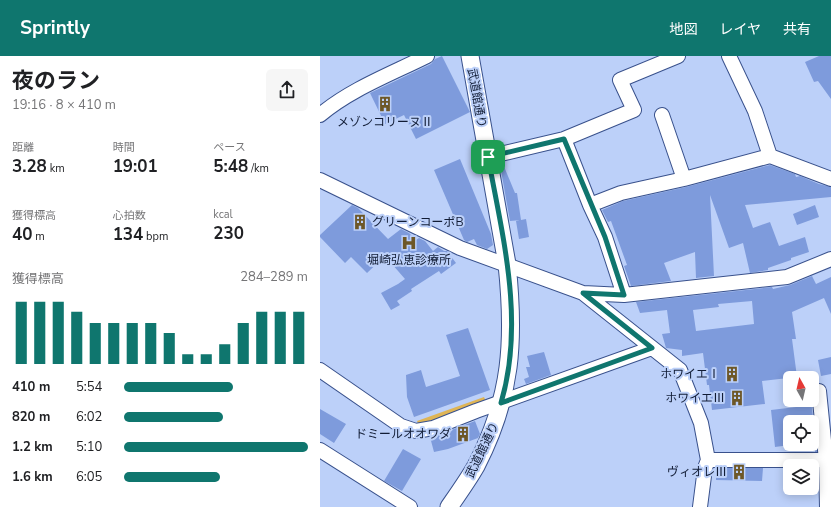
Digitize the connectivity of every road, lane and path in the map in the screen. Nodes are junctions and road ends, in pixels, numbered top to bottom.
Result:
1 (427, 56) edge
2 (470, 56) edge
3 (678, 56) edge
4 (729, 56) edge
5 (320, 115) edge
6 (662, 115) dead end
7 (564, 139) junction
8 (770, 156) junction
9 (488, 157) junction
10 (684, 179) junction
11 (831, 179) edge
12 (320, 180) edge
13 (590, 205) junction
14 (831, 259) edge
15 (507, 264) junction
16 (583, 293) junction
17 (624, 295) junction
18 (652, 348) junction
19 (320, 370) edge
20 (819, 392) dead end
21 (501, 403) junction
22 (320, 450) edge
23 (708, 460) junction
24 (829, 460) edge
25 (410, 507) edge
26 (449, 507) edge
27 (700, 507) edge
28 (827, 507) edge

1 - 5 street
2 - 9 street, 武道館通り
3 - 7 street
4 - 8 street
6 - 10 street
7 - 9 street
7 - 13 street
8 - 10 street
8 - 11 street
9 - 15 street, 武道館通り
10 - 13 street
12 - 15 street
13 - 17 street
14 - 17 street
15 - 16 street
15 - 21 street, 武道館通り
16 - 17 street
16 - 18 street
18 - 21 street
18 - 23 street
19 - 21 street
20 - 24 street
21 - 26 street, 武道館通り
22 - 25 street
23 - 24 street
23 - 27 street
24 - 28 street

